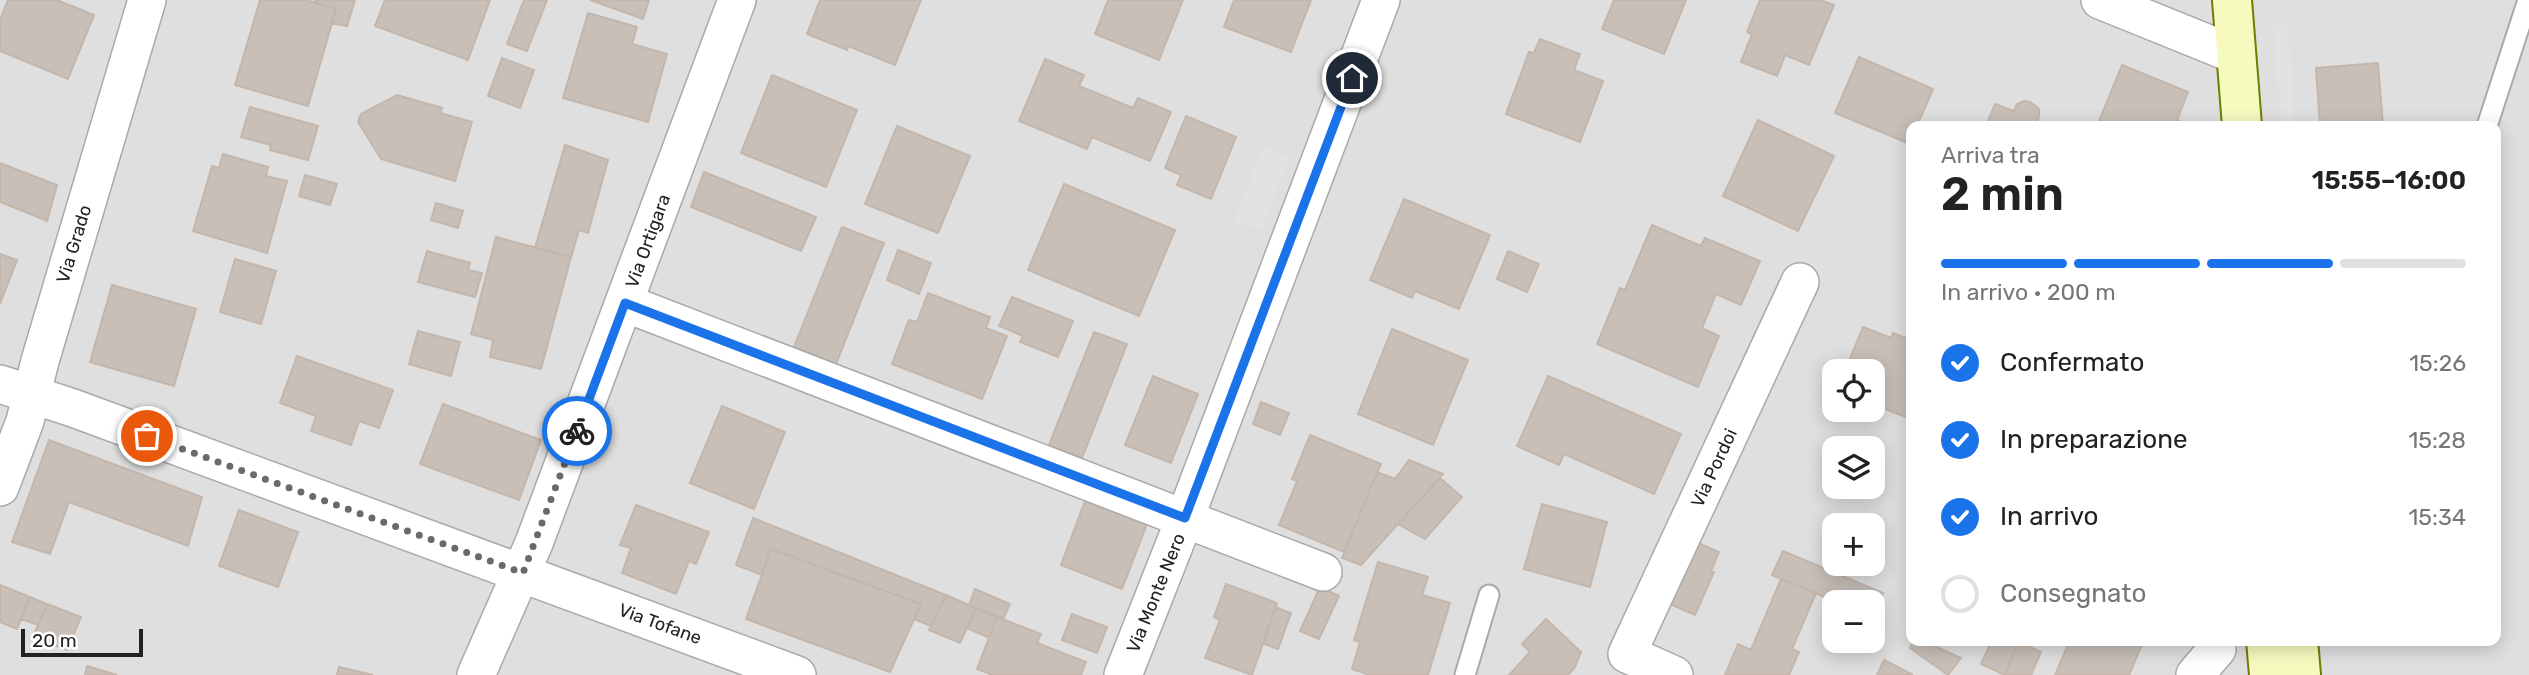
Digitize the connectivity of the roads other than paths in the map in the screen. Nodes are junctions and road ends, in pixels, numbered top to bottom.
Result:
1 (147, 0) edge
2 (737, 0) edge
3 (1381, 0) edge
4 (2100, 0) edge
5 (2232, 0) edge
6 (2528, 0) edge
7 (2236, 55) junction
8 (2242, 121) edge
9 (2489, 121) edge
10 (1800, 282) dead end
11 (625, 303) junction
12 (16, 389) edge
13 (0, 487) edge
14 (1185, 518) junction
15 (1322, 572) dead end
16 (523, 573) junction
17 (1489, 595) dead end
18 (2267, 646) edge
19 (2299, 646) edge
20 (1622, 665) edge
21 (477, 675) edge
22 (797, 675) edge
23 (1124, 675) edge
24 (1465, 675) edge
25 (1674, 675) edge
26 (2269, 675) edge
27 (2301, 675) edge

1 - 12 street, Via Grado
2 - 11 street, Via Ortigara
3 - 14 street, Via Monte Nero
4 - 7 street
5 - 7 street
6 - 9 lane
7 - 8 street
10 - 20 street, Via Pordoi
11 - 14 street
11 - 16 street, Via Ortigara
12 - 13 street, Via Grado
12 - 16 street, Via Tofane
14 - 15 street
14 - 23 street, Via Monte Nero
16 - 21 street, Via Ortigara
16 - 22 street, Via Tofane
17 - 24 lane
18 - 26 street
19 - 27 street
20 - 25 street, Via Pordoi

